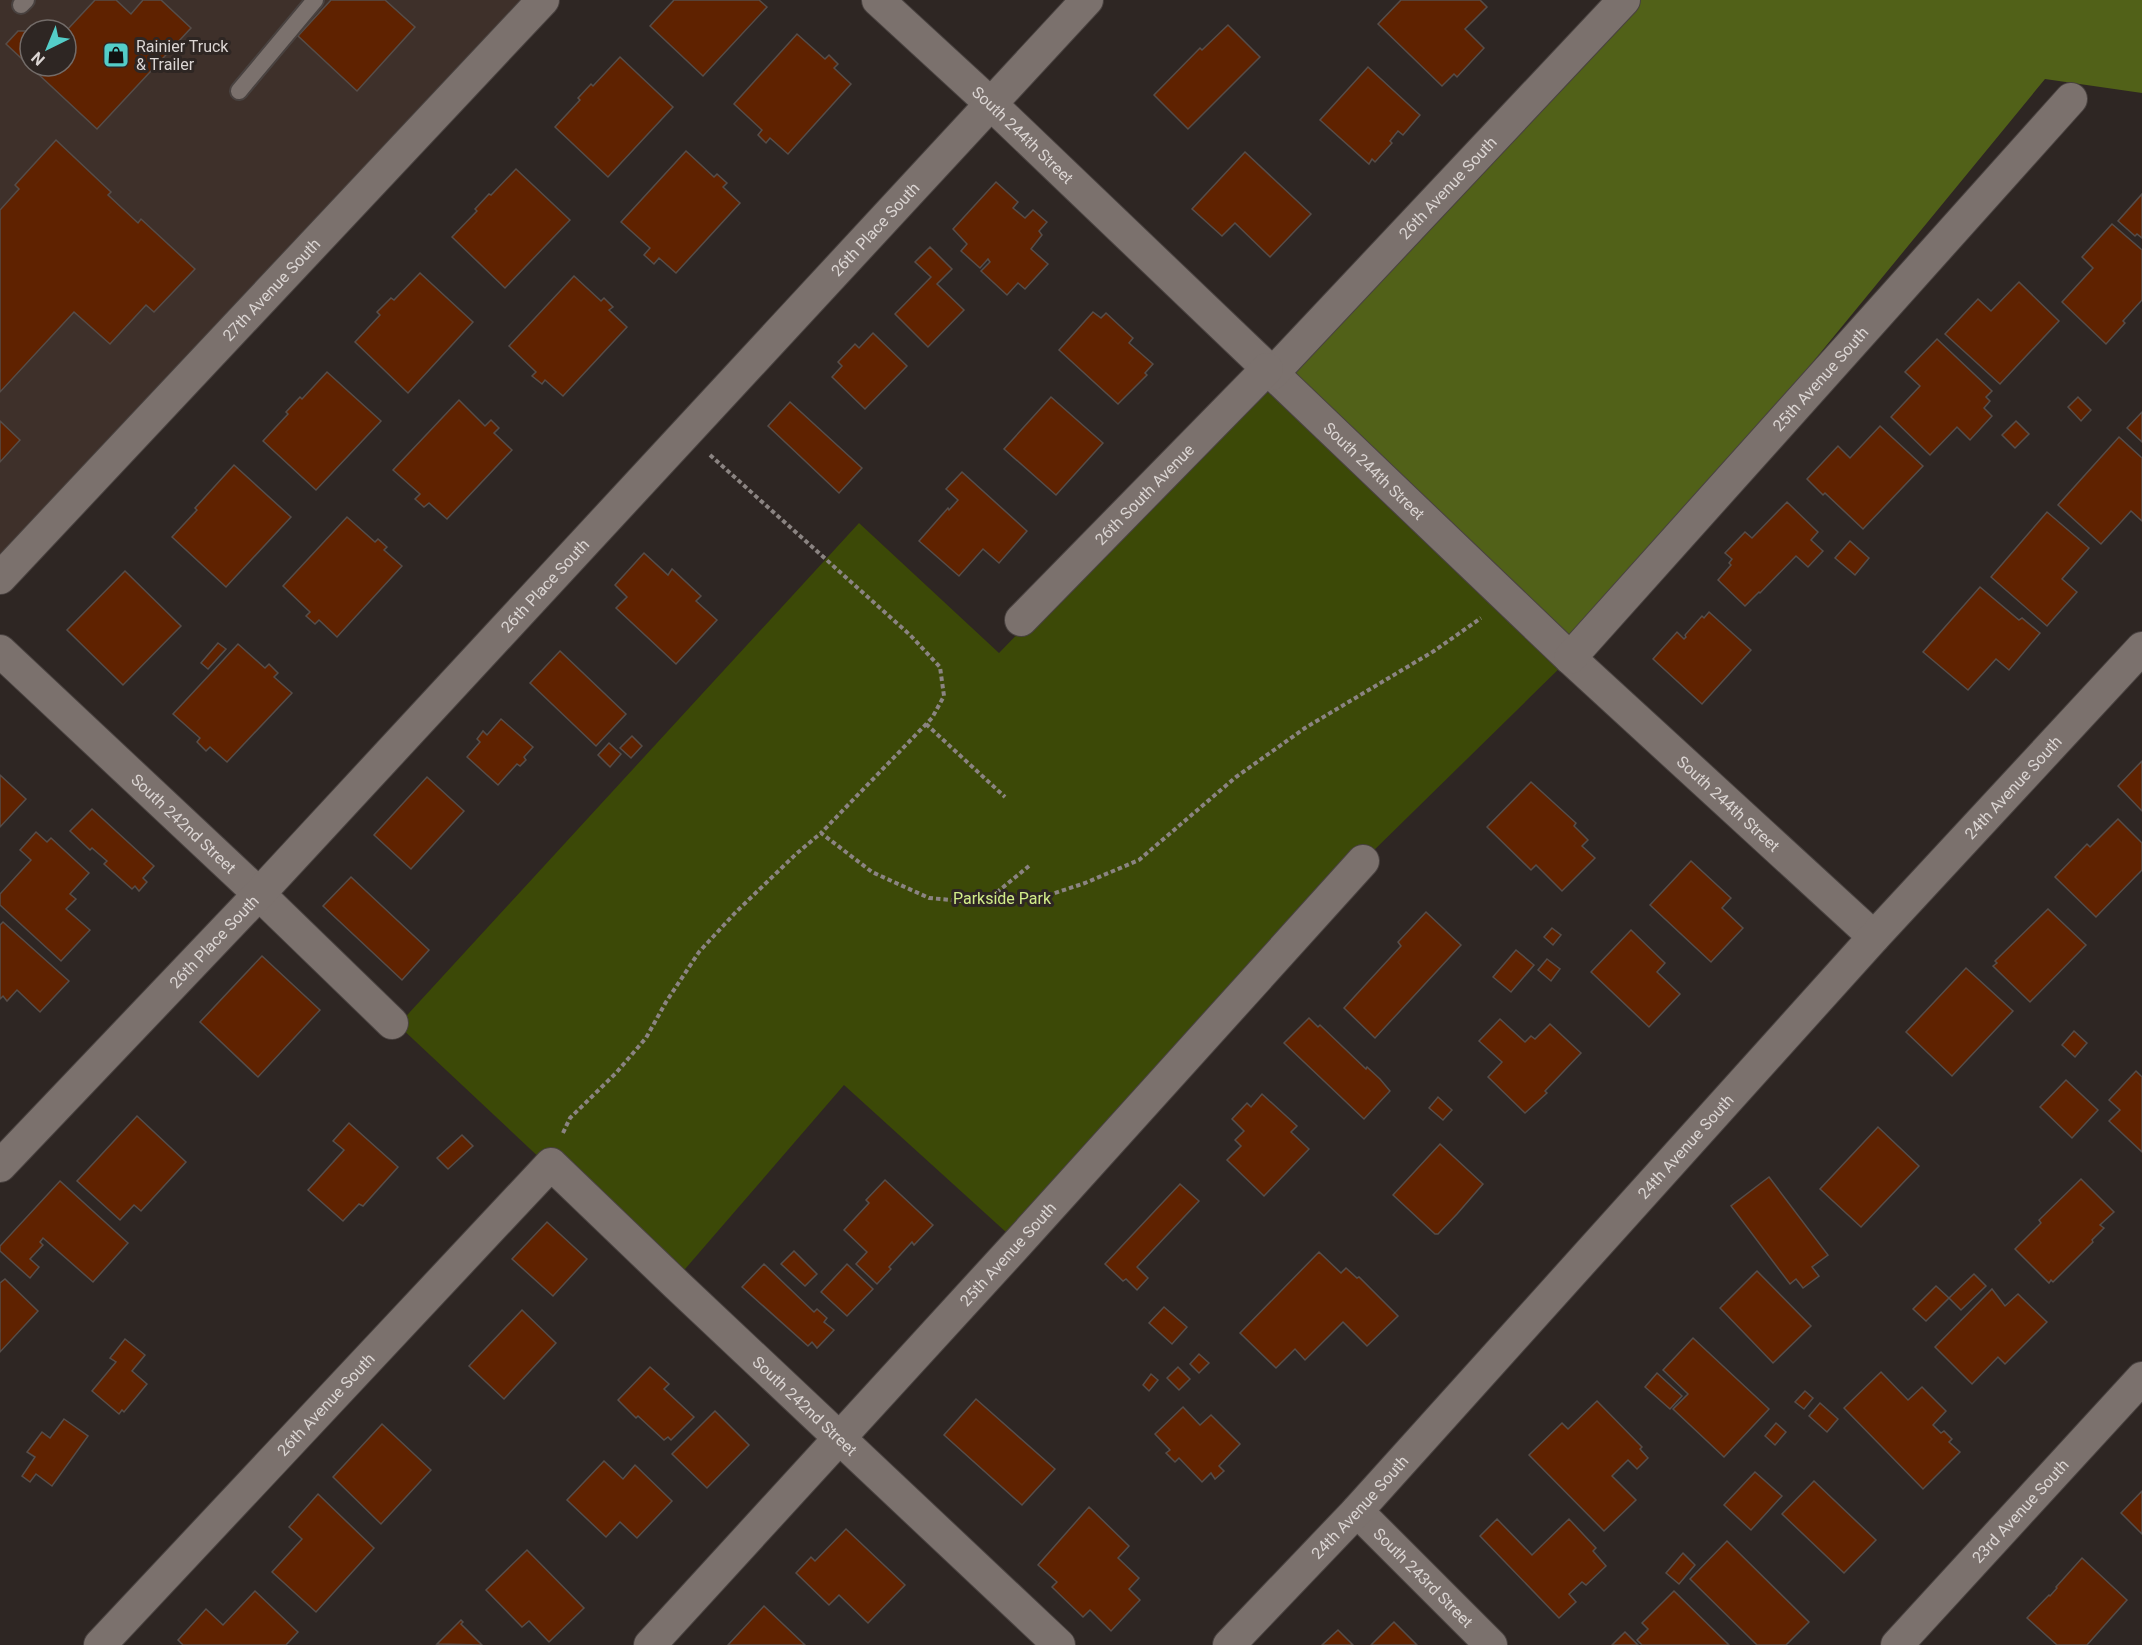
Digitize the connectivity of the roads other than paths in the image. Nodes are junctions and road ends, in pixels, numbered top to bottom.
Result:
1 (315, 0) edge
2 (543, 0) edge
3 (878, 0) edge
4 (1087, 0) edge
5 (1624, 0) edge
6 (239, 91) dead end
7 (2071, 99) dead end
8 (991, 104) junction
9 (1269, 372) junction
10 (0, 578) edge
11 (1020, 620) dead end
12 (2142, 648) edge
13 (0, 651) edge
14 (1570, 658) junction
15 (1363, 861) dead end
16 (259, 894) junction
17 (1874, 937) junction
18 (392, 1023) dead end
19 (551, 1164) joint
20 (0, 1166) edge
21 (2142, 1378) edge
22 (839, 1438) junction
23 (1357, 1511) junction
24 (100, 1645) edge
25 (650, 1645) edge
26 (1059, 1645) edge
27 (1228, 1645) edge
28 (1491, 1645) edge
29 (1897, 1645) edge

1 - 6 lane
2 - 10 street, 27th Avenue South
3 - 8 street, South 244th Street
4 - 8 street, 26th Place South
5 - 9 street, 26th Avenue South
7 - 14 street, 25th Avenue South
8 - 9 street, South 244th Street
8 - 16 street, 26th Place South
9 - 11 street, 26th South Avenue
9 - 14 street, South 244th Street
12 - 17 street, 24th Avenue South
13 - 16 street, South 242nd Street
14 - 17 street, South 244th Street
15 - 22 street, 25th Avenue South
16 - 18 street, South 242nd Street
16 - 20 street, 26th Place South
17 - 23 street, 24th Avenue South
19 - 22 street, South 242nd Street
19 - 24 street, 26th Avenue South
21 - 29 street, 23rd Avenue South
22 - 25 street, 25th Avenue South
22 - 26 street, South 242nd Street
23 - 27 street, 24th Avenue South
23 - 28 street, South 243rd Street

